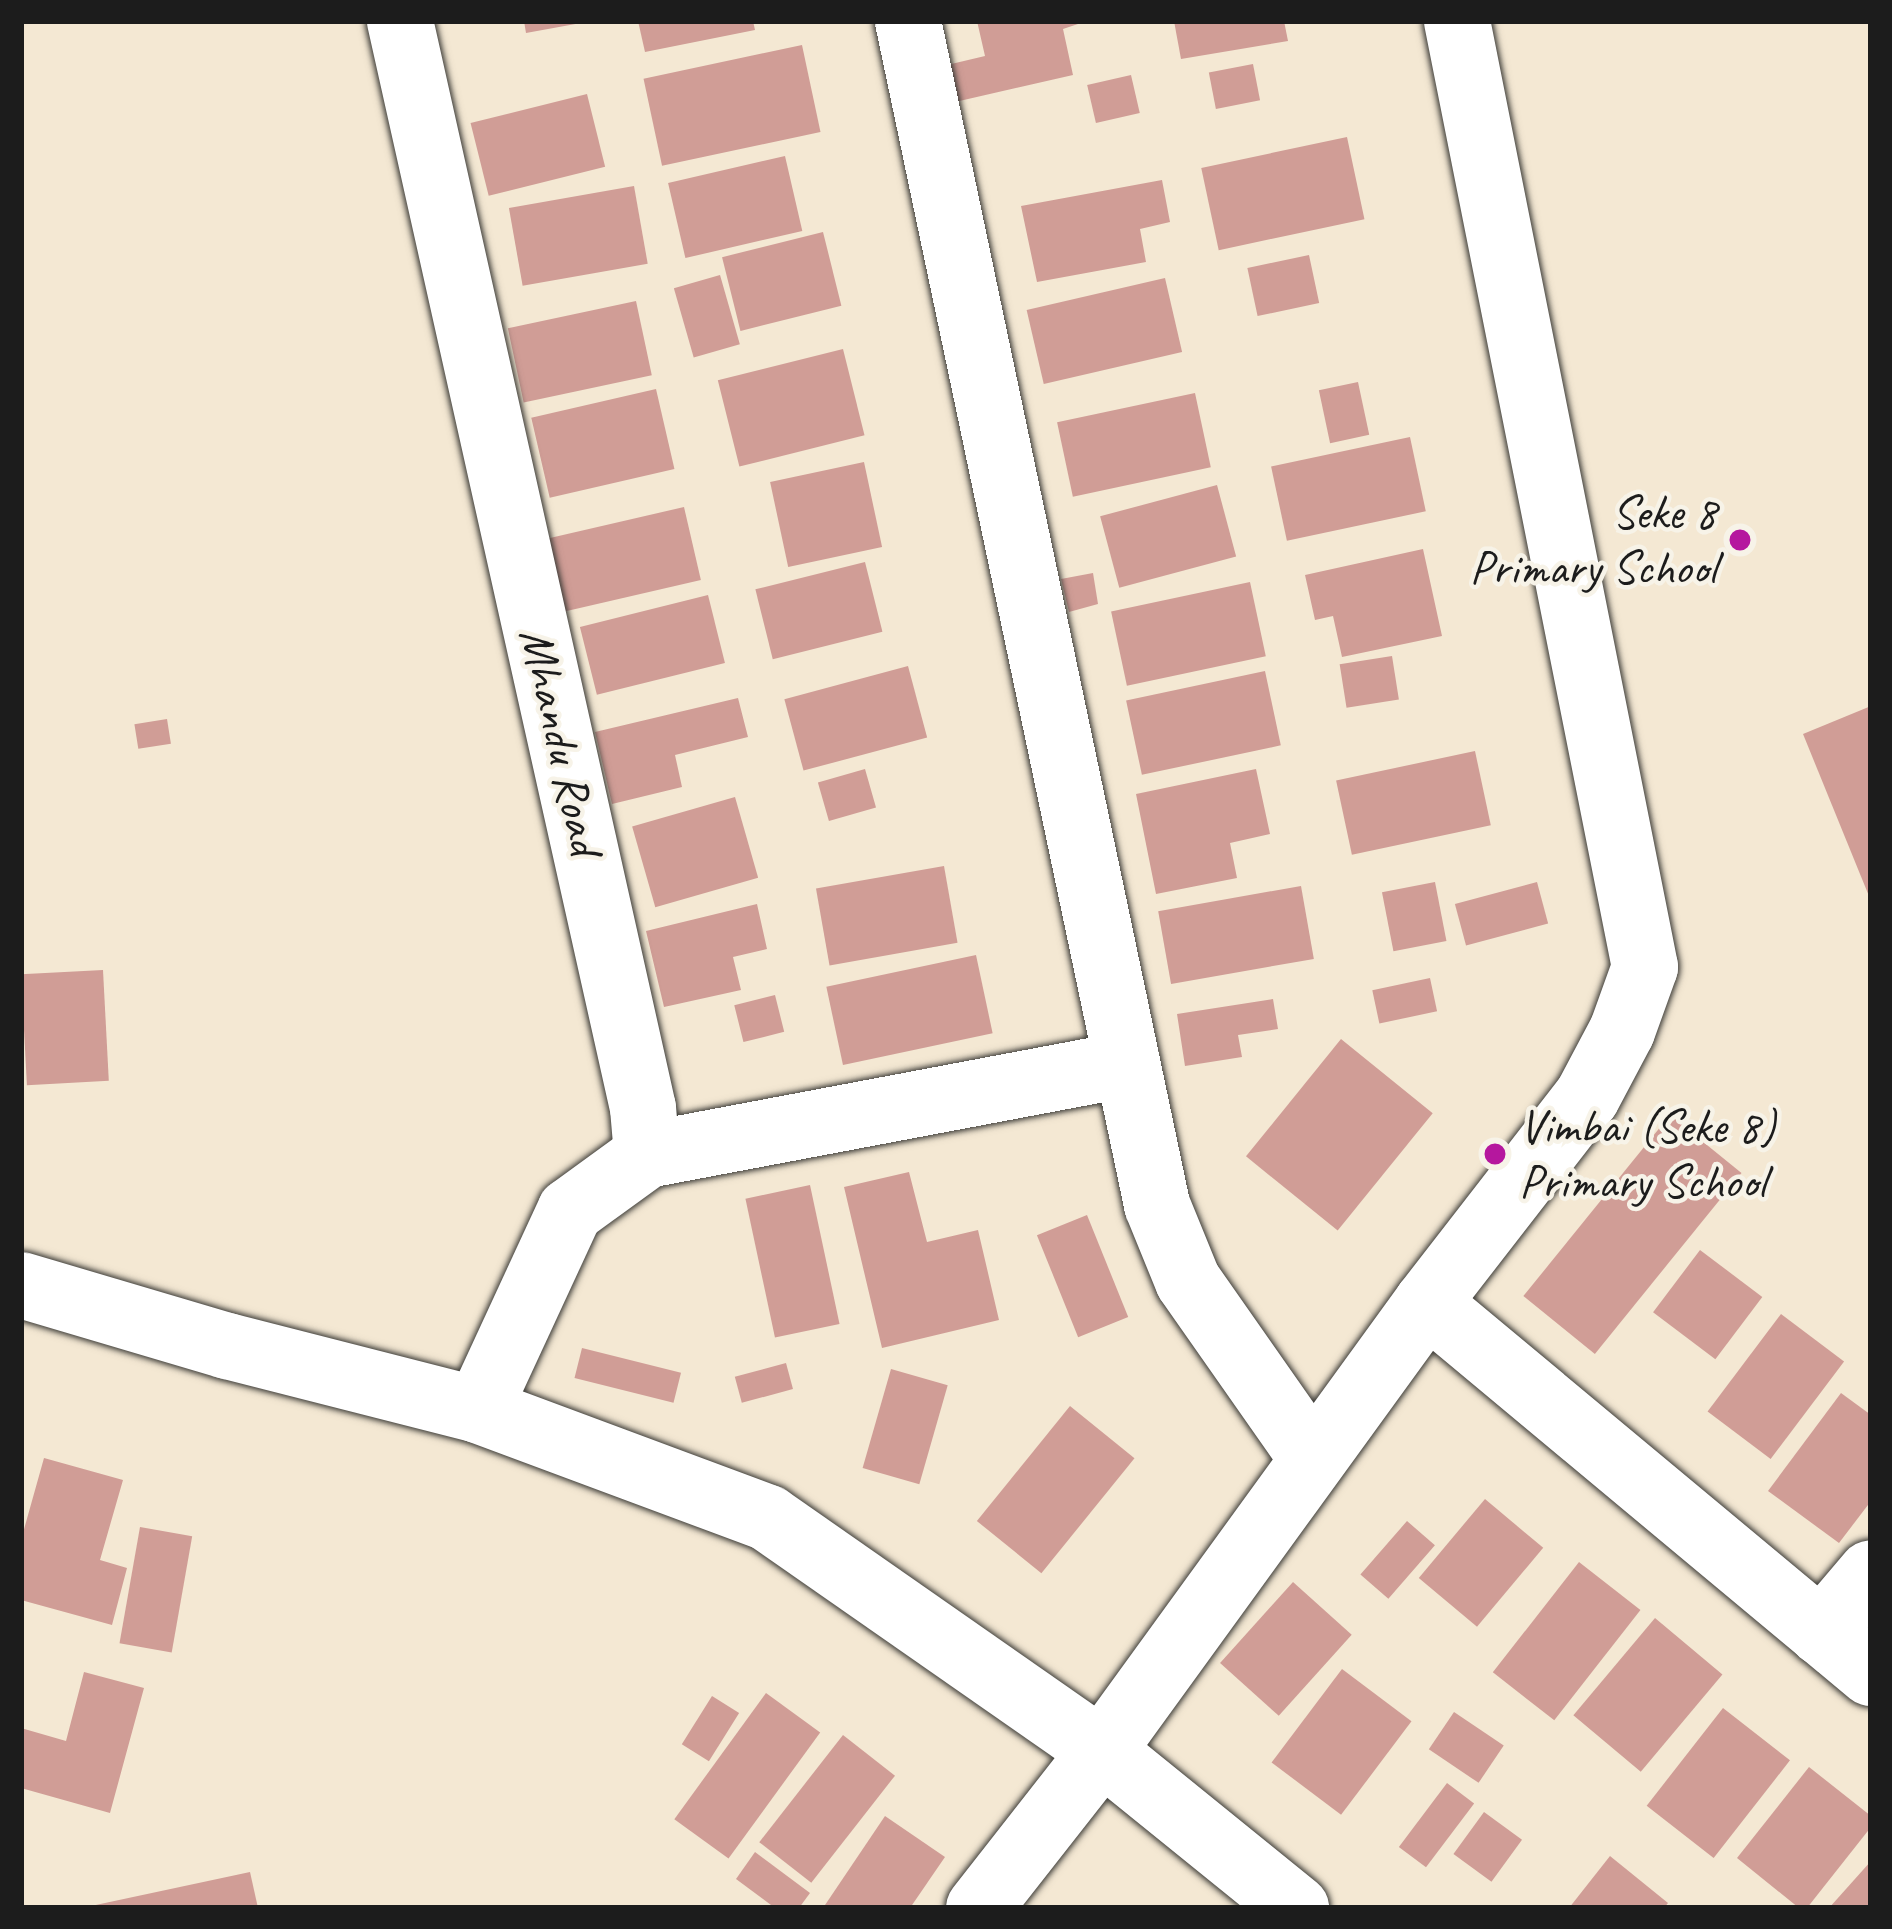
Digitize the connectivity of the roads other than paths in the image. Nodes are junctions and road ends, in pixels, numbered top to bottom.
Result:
1 (400, 21) edge
2 (908, 21) edge
3 (1457, 21) edge
4 (1127, 1064) junction
5 (647, 1155) junction
6 (21, 1285) edge
7 (1427, 1303) junction
8 (478, 1410) junction
9 (1312, 1458) junction
10 (1871, 1573) edge
11 (1820, 1632) junction
12 (1871, 1673) edge
13 (1102, 1751) junction
14 (979, 1908) edge
15 (1296, 1908) edge

1 - 5 street, Mhandu Road
2 - 4 street
3 - 7 street
4 - 5 street
4 - 9 street
5 - 8 street
6 - 8 street
7 - 9 street
7 - 11 street
8 - 13 street
9 - 13 street
10 - 11 street
11 - 12 street
13 - 14 street
13 - 15 street

